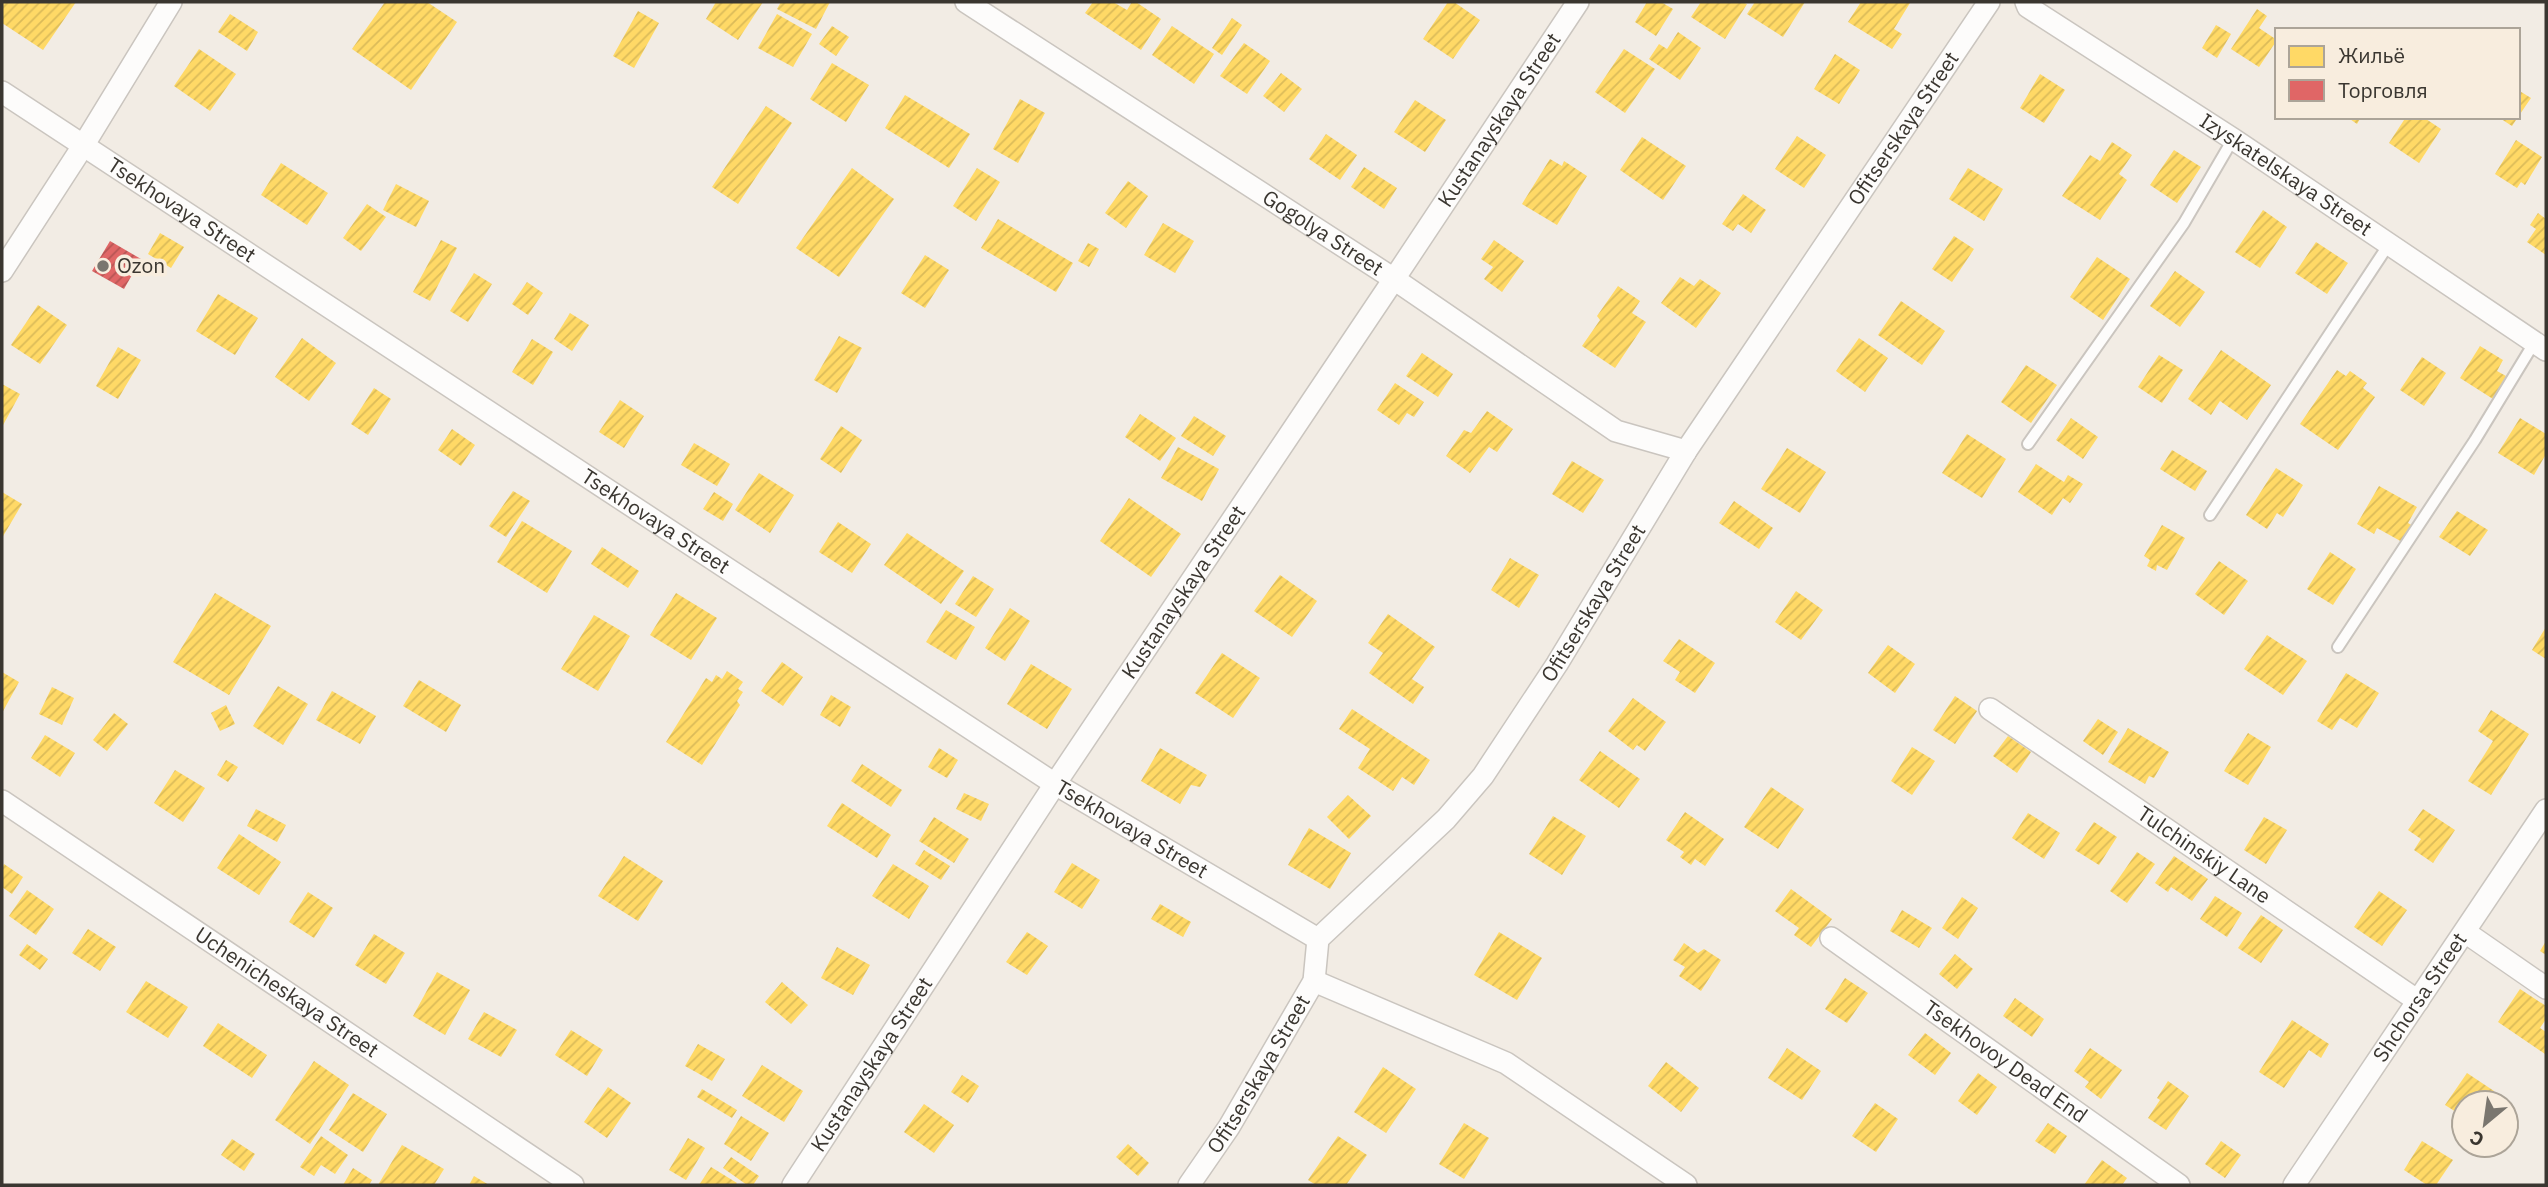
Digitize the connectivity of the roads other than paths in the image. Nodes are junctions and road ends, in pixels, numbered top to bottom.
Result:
1 (171, 2) edge
2 (966, 2) edge
3 (1578, 2) edge
4 (1989, 2) edge
5 (2025, 2) edge
6 (2, 92) edge
7 (2233, 139) junction
8 (83, 146) junction
9 (2389, 244) junction
10 (2, 271) edge
11 (1394, 279) junction
12 (2540, 347) edge
13 (2028, 444) dead end
14 (1686, 451) junction
15 (2210, 515) dead end
16 (2339, 646) dead end
17 (1990, 709) dead end
18 (1055, 784) junction
19 (2, 801) edge
20 (2546, 810) edge
21 (2465, 932) junction
22 (1831, 938) dead end
23 (1318, 939) junction
24 (1314, 981) junction
25 (2546, 988) edge
26 (2418, 1001) junction
27 (573, 1185) edge
28 (793, 1185) edge
29 (1189, 1185) edge
30 (1686, 1185) edge
31 (2179, 1185) edge
32 (2294, 1185) edge

1 - 8 street
2 - 11 street, Gogolya Street
3 - 11 street, Kustanayskaya Street
4 - 14 street, Ofitserskaya Street
5 - 7 street, Izyskatelskaya Street
6 - 8 street, Tsekhovaya Street
7 - 9 street, Izyskatelskaya Street
7 - 13 lane
8 - 10 street
8 - 18 street, Tsekhovaya Street
9 - 12 street, Izyskatelskaya Street
9 - 15 lane
11 - 14 street, Gogolya Street
11 - 18 street, Kustanayskaya Street
12 - 16 lane
14 - 23 street, Ofitserskaya Street
17 - 26 street, Tulchinskiy Lane
18 - 23 street, Tsekhovaya Street
18 - 28 street, Kustanayskaya Street
19 - 27 street, Uchenicheskaya Street
20 - 21 street, Shchorsa Street
21 - 25 street
21 - 26 street, Shchorsa Street
22 - 31 street, Tsekhovoy Dead End
23 - 24 street, Ofitserskaya Street
24 - 29 street, Ofitserskaya Street
24 - 30 street
26 - 32 street, Shchorsa Street

